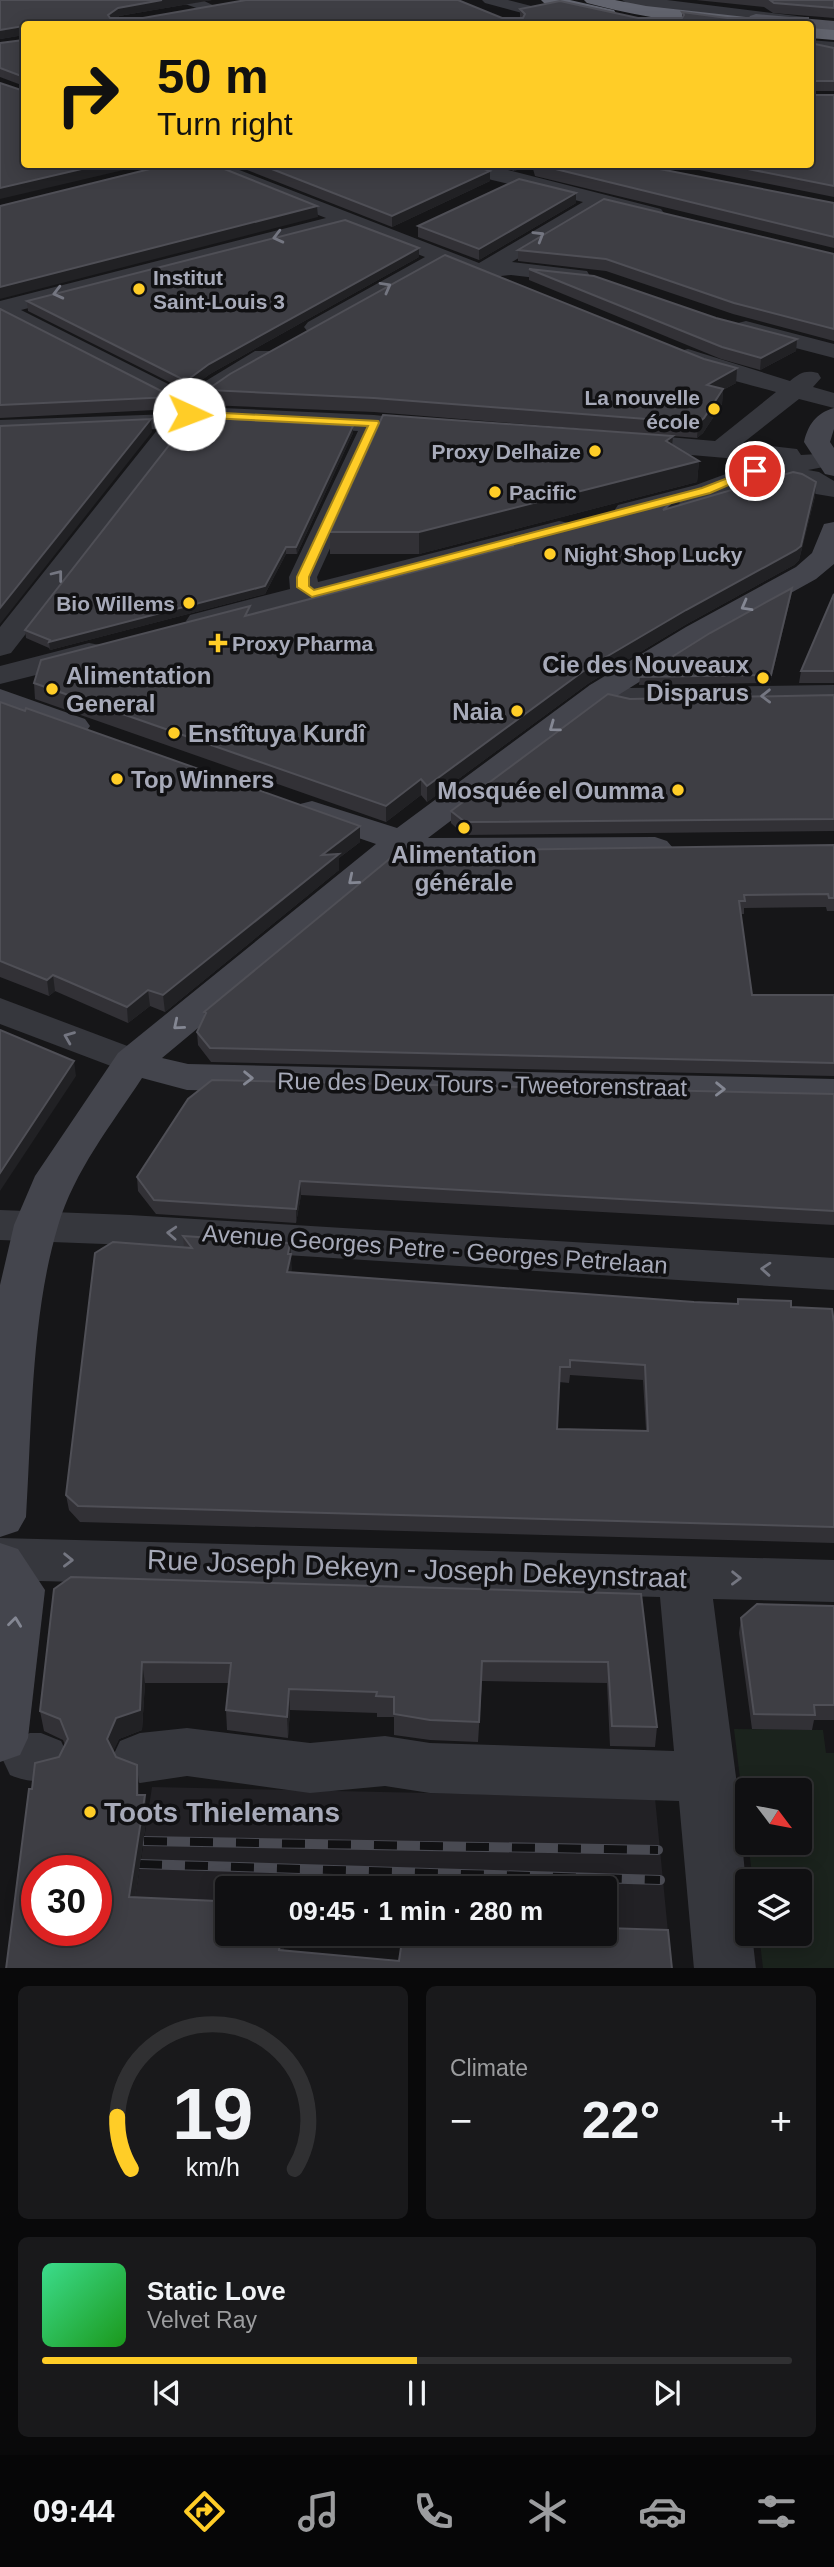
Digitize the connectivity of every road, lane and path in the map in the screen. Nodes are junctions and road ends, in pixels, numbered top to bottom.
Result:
1 (187, 0) edge
2 (490, 0) edge
3 (549, 0) edge
4 (592, 0) edge
5 (232, 4) edge
6 (621, 6) edge
7 (211, 8) junction
8 (473, 8) edge
9 (537, 12) edge
10 (172, 15) edge
11 (501, 19) edge
12 (648, 21) edge
13 (704, 21) edge
14 (734, 21) edge
15 (802, 21) edge
16 (814, 33) edge
17 (830, 40) edge
18 (201, 168) edge
19 (476, 168) edge
20 (541, 170) edge
21 (517, 180) junction
22 (485, 195) edge
23 (601, 200) junction
24 (668, 216) edge
25 (344, 220) junction
26 (416, 228) edge
27 (391, 237) junction
28 (443, 258) junction
29 (480, 271) junction
30 (597, 278) edge
31 (532, 292) edge
32 (1, 308) edge
33 (724, 322) edge
34 (301, 335) edge
35 (663, 346) edge
36 (278, 348) edge
37 (830, 362) edge
38 (794, 390) junction
39 (834, 401) edge
40 (185, 413) junction
41 (834, 416) edge
42 (374, 423) junction
43 (0, 428) edge
44 (454, 429) edge
45 (776, 440) dead end
46 (603, 448) edge
47 (738, 454) junction
48 (832, 462) edge
49 (833, 489) edge
50 (834, 530) edge
51 (312, 594) junction
52 (171, 629) edge
53 (112, 645) edge
54 (0, 647) edge
55 (0, 675) edge
56 (601, 692) junction
57 (834, 695) edge
58 (0, 699) edge
59 (103, 736) edge
60 (281, 800) edge
61 (401, 841) junction
62 (684, 847) edge
63 (0, 1010) edge
64 (132, 1062) junction
65 (834, 1092) edge
66 (18, 1225) edge
67 (834, 1274) edge
68 (0, 1517) edge
69 (0, 1562) edge
70 (684, 1577) junction
71 (834, 1581) edge
72 (24, 1751) edge
73 (140, 1758) dead end
74 (707, 1777) junction
75 (725, 1968) edge

1 - 7 street
2 - 9 street
3 - 6 highway
4 - 6 highway
5 - 7 street
6 - 12 main road
6 - 13 highway
6 - 14 highway
6 - 15 street
7 - 10 street
8 - 11 street
16 - 17 main road
18 - 25 street
19 - 21 street
20 - 21 street
21 - 22 street
21 - 23 street
23 - 24 street
29 -> 23 street
25 - 27 street
25 -> 32 street
26 - 27 street
27 - 28 street
28 - 29 street
34 -> 28 street
29 - 30 street
29 - 31 street
32 - 40 street
33 - 37 street
35 - 38 street
36 - 40 street
37 - 38 street
38 - 39 street
38 - 47 street
40 - 42 street
40 - 43 street
54 -> 40 street
41 - 48 main road
42 - 44 street
42 - 51 street
45 - 47 street
46 - 47 street
47 - 48 street
47 - 49 street
48 - 51 street
50 -> 56 main road
51 - 52 street
53 - 55 street
57 -> 56 street
56 -> 61 main road
58 - 59 main road
60 - 61 main road
61 - 62 main road
61 -> 64 main road
64 -> 63 street
64 -> 65 main road, Rue des Deux Tours - Tweetorenstraat
64 - 66 main road
67 -> 66 street, Avenue Georges Petre - Georges Petrelaan
66 - 68 main road
69 -> 70 street, Rue Joseph Dekeyn - Joseph Dekeynstraat
72 -> 69 main road
70 -> 71 street, Rue Joseph Dekeyn - Joseph Dekeynstraat
70 - 74 street
73 - 74 street
74 - 75 street

